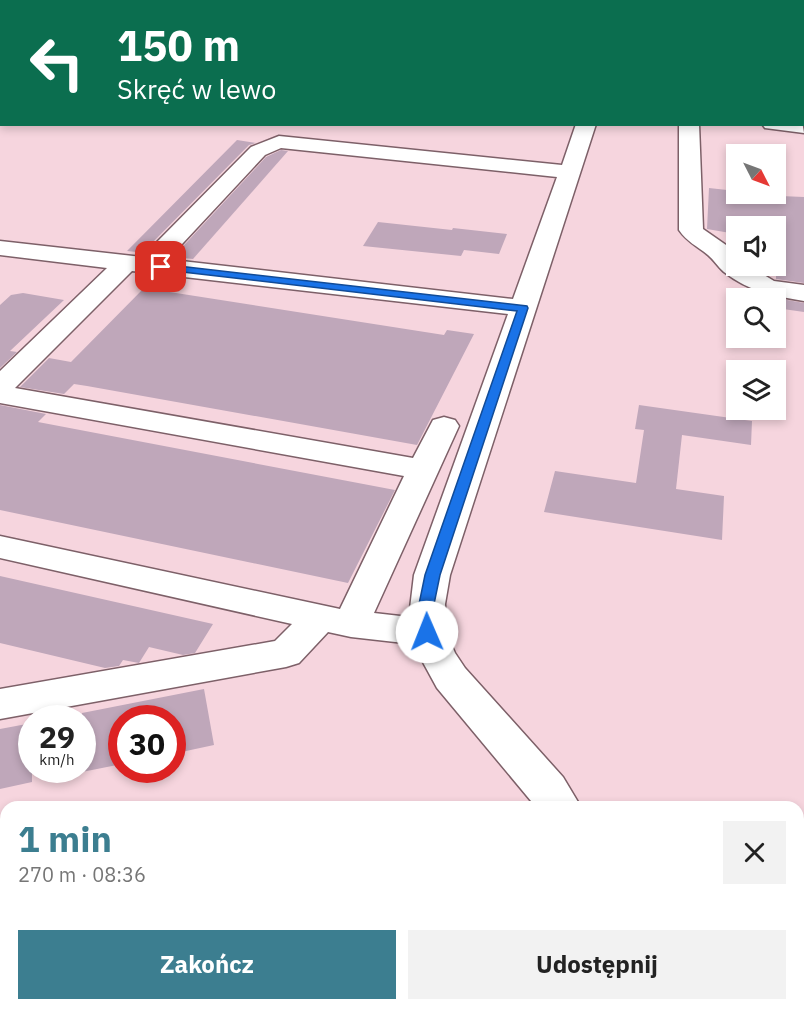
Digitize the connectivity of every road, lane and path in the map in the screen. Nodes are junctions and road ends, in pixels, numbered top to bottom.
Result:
1 (585, 126) edge
2 (689, 126) edge
3 (571, 172) junction
4 (0, 248) edge
5 (160, 253) dead end
6 (126, 263) junction
7 (804, 293) edge
8 (523, 308) junction
9 (0, 387) edge
10 (0, 394) edge
11 (444, 426) dead end
12 (424, 470) junction
13 (0, 547) edge
14 (336, 620) junction
15 (427, 632) junction
16 (0, 704) edge
17 (555, 801) edge

1 - 3 street
2 - 7 street
3 - 5 street
3 - 8 street
4 - 6 street
6 - 8 street
6 - 9 street
8 - 15 street
10 - 12 street
11 - 12 street
12 - 14 street
13 - 14 street
14 - 15 street
14 - 16 street
15 - 17 street

